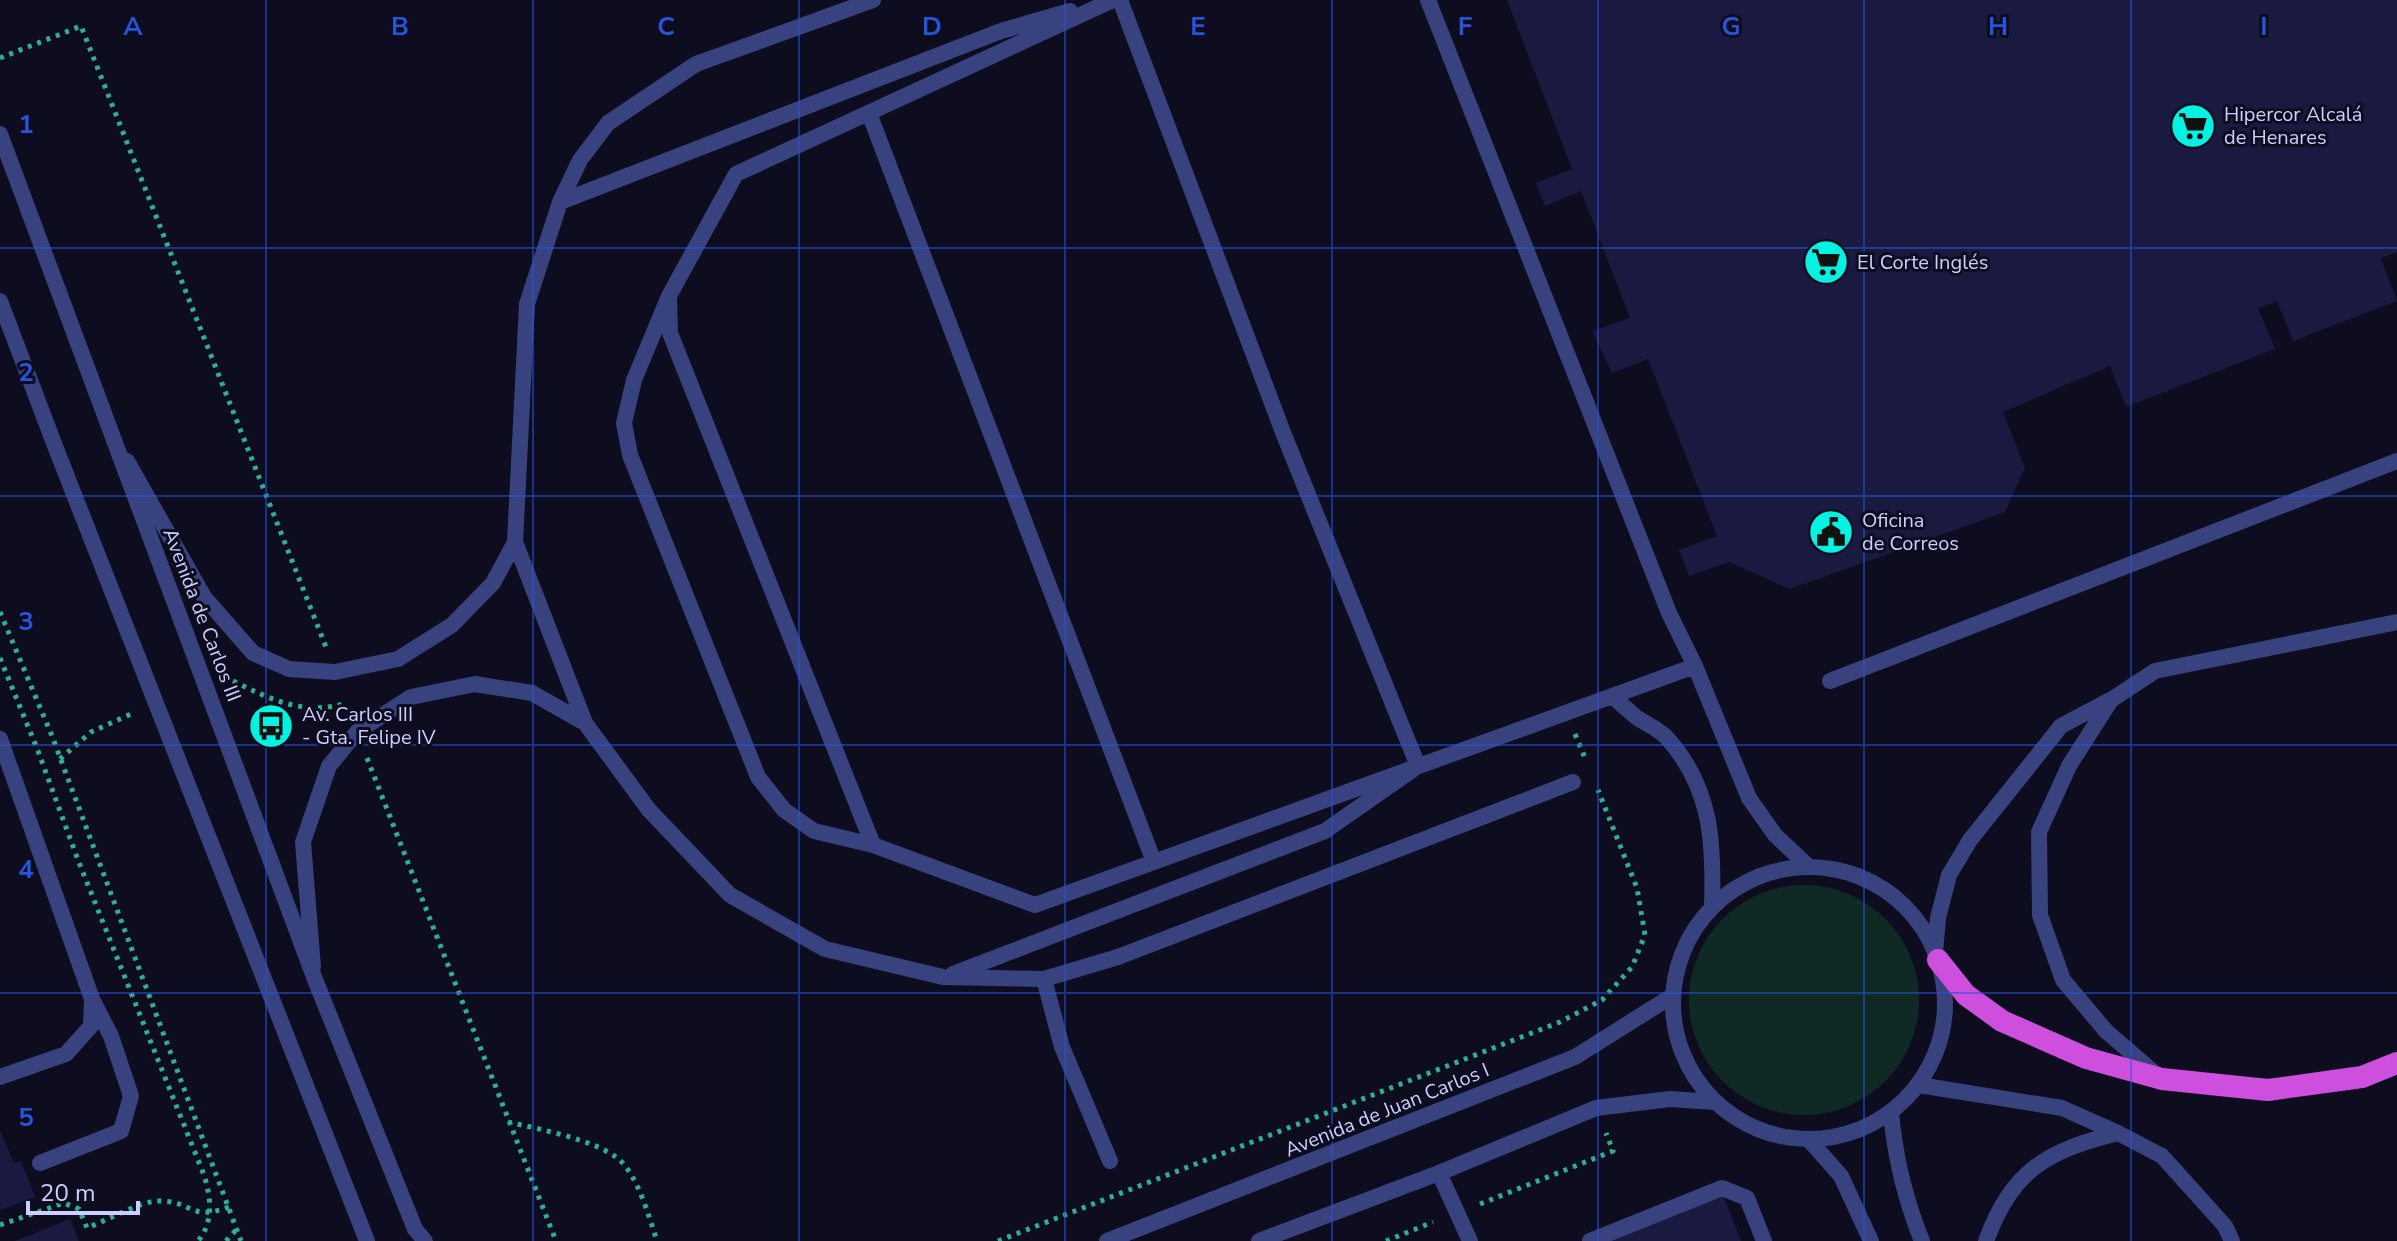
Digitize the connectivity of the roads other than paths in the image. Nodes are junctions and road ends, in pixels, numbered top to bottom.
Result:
1 (873, 0) edge
2 (1112, 0) edge
3 (1120, 0) edge
4 (1428, 0) edge
5 (869, 113) junction
6 (0, 134) edge
7 (560, 202) junction
8 (669, 296) junction
9 (0, 301) edge
10 (113, 435) junction
11 (2397, 461) edge
12 (515, 542) junction
13 (2397, 622) edge
14 (1695, 666) junction
15 (1830, 681) dead end
16 (1613, 697) junction
17 (2111, 700) junction
18 (585, 723) junction
19 (0, 739) edge
20 (1418, 766) junction
21 (1573, 782) dead end
22 (873, 845) junction
23 (1154, 862) junction
24 (1809, 867) junction
25 (1712, 907) junction
26 (1937, 956) junction
27 (314, 977) junction
28 (943, 977) junction
29 (1044, 979) junction
30 (1672, 996) junction
31 (92, 999) junction
32 (2397, 1063) edge
33 (0, 1077) edge
34 (2162, 1079) junction
35 (1919, 1085) junction
36 (1715, 1102) junction
37 (1891, 1112) junction
38 (2118, 1133) junction
39 (1809, 1140) junction
40 (1110, 1161) dead end
41 (40, 1163) dead end
42 (1439, 1173) junction
43 (1869, 1240) edge
44 (367, 1241) edge
45 (425, 1241) edge
46 (1107, 1241) edge
47 (1259, 1241) edge
48 (1470, 1241) edge
49 (1590, 1241) edge
50 (1764, 1241) edge
51 (1922, 1241) edge
52 (1986, 1241) edge
53 (2232, 1241) edge

1 - 7 street
2 - 5 street
2 - 7 street
3 - 20 street
4 - 14 street
5 - 8 street
5 - 23 street
6 - 10 street, Avenida de Carlos III
7 - 12 street
8 - 22 street
8 - 22 street
9 - 44 street
10 - 12 street
10 - 27 street, Avenida de Carlos III
11 - 15 street
12 - 18 street
13 - 17 street
14 - 16 street
14 - 24 street
16 - 20 street
16 - 25 street
17 - 26 street
17 - 34 street
18 - 27 street
18 - 28 street
19 - 31 street
20 - 23 street
20 - 28 street
21 - 29 street
22 - 23 street
24 - 25 street
24 - 26 street
25 - 30 street
26 - 34 highway
26 - 35 street
27 - 45 street, Avenida de Carlos III
28 - 29 street
29 - 40 street
30 - 36 street
30 - 46 street, Avenida de Juan Carlos I
31 - 33 street
31 - 41 street
32 - 34 highway
35 - 37 street
35 - 38 street
36 - 39 street
36 - 42 street
37 - 39 street
37 - 51 street
38 - 52 street
38 - 53 street
39 - 43 street
42 - 47 street
42 - 48 street
49 - 50 street

